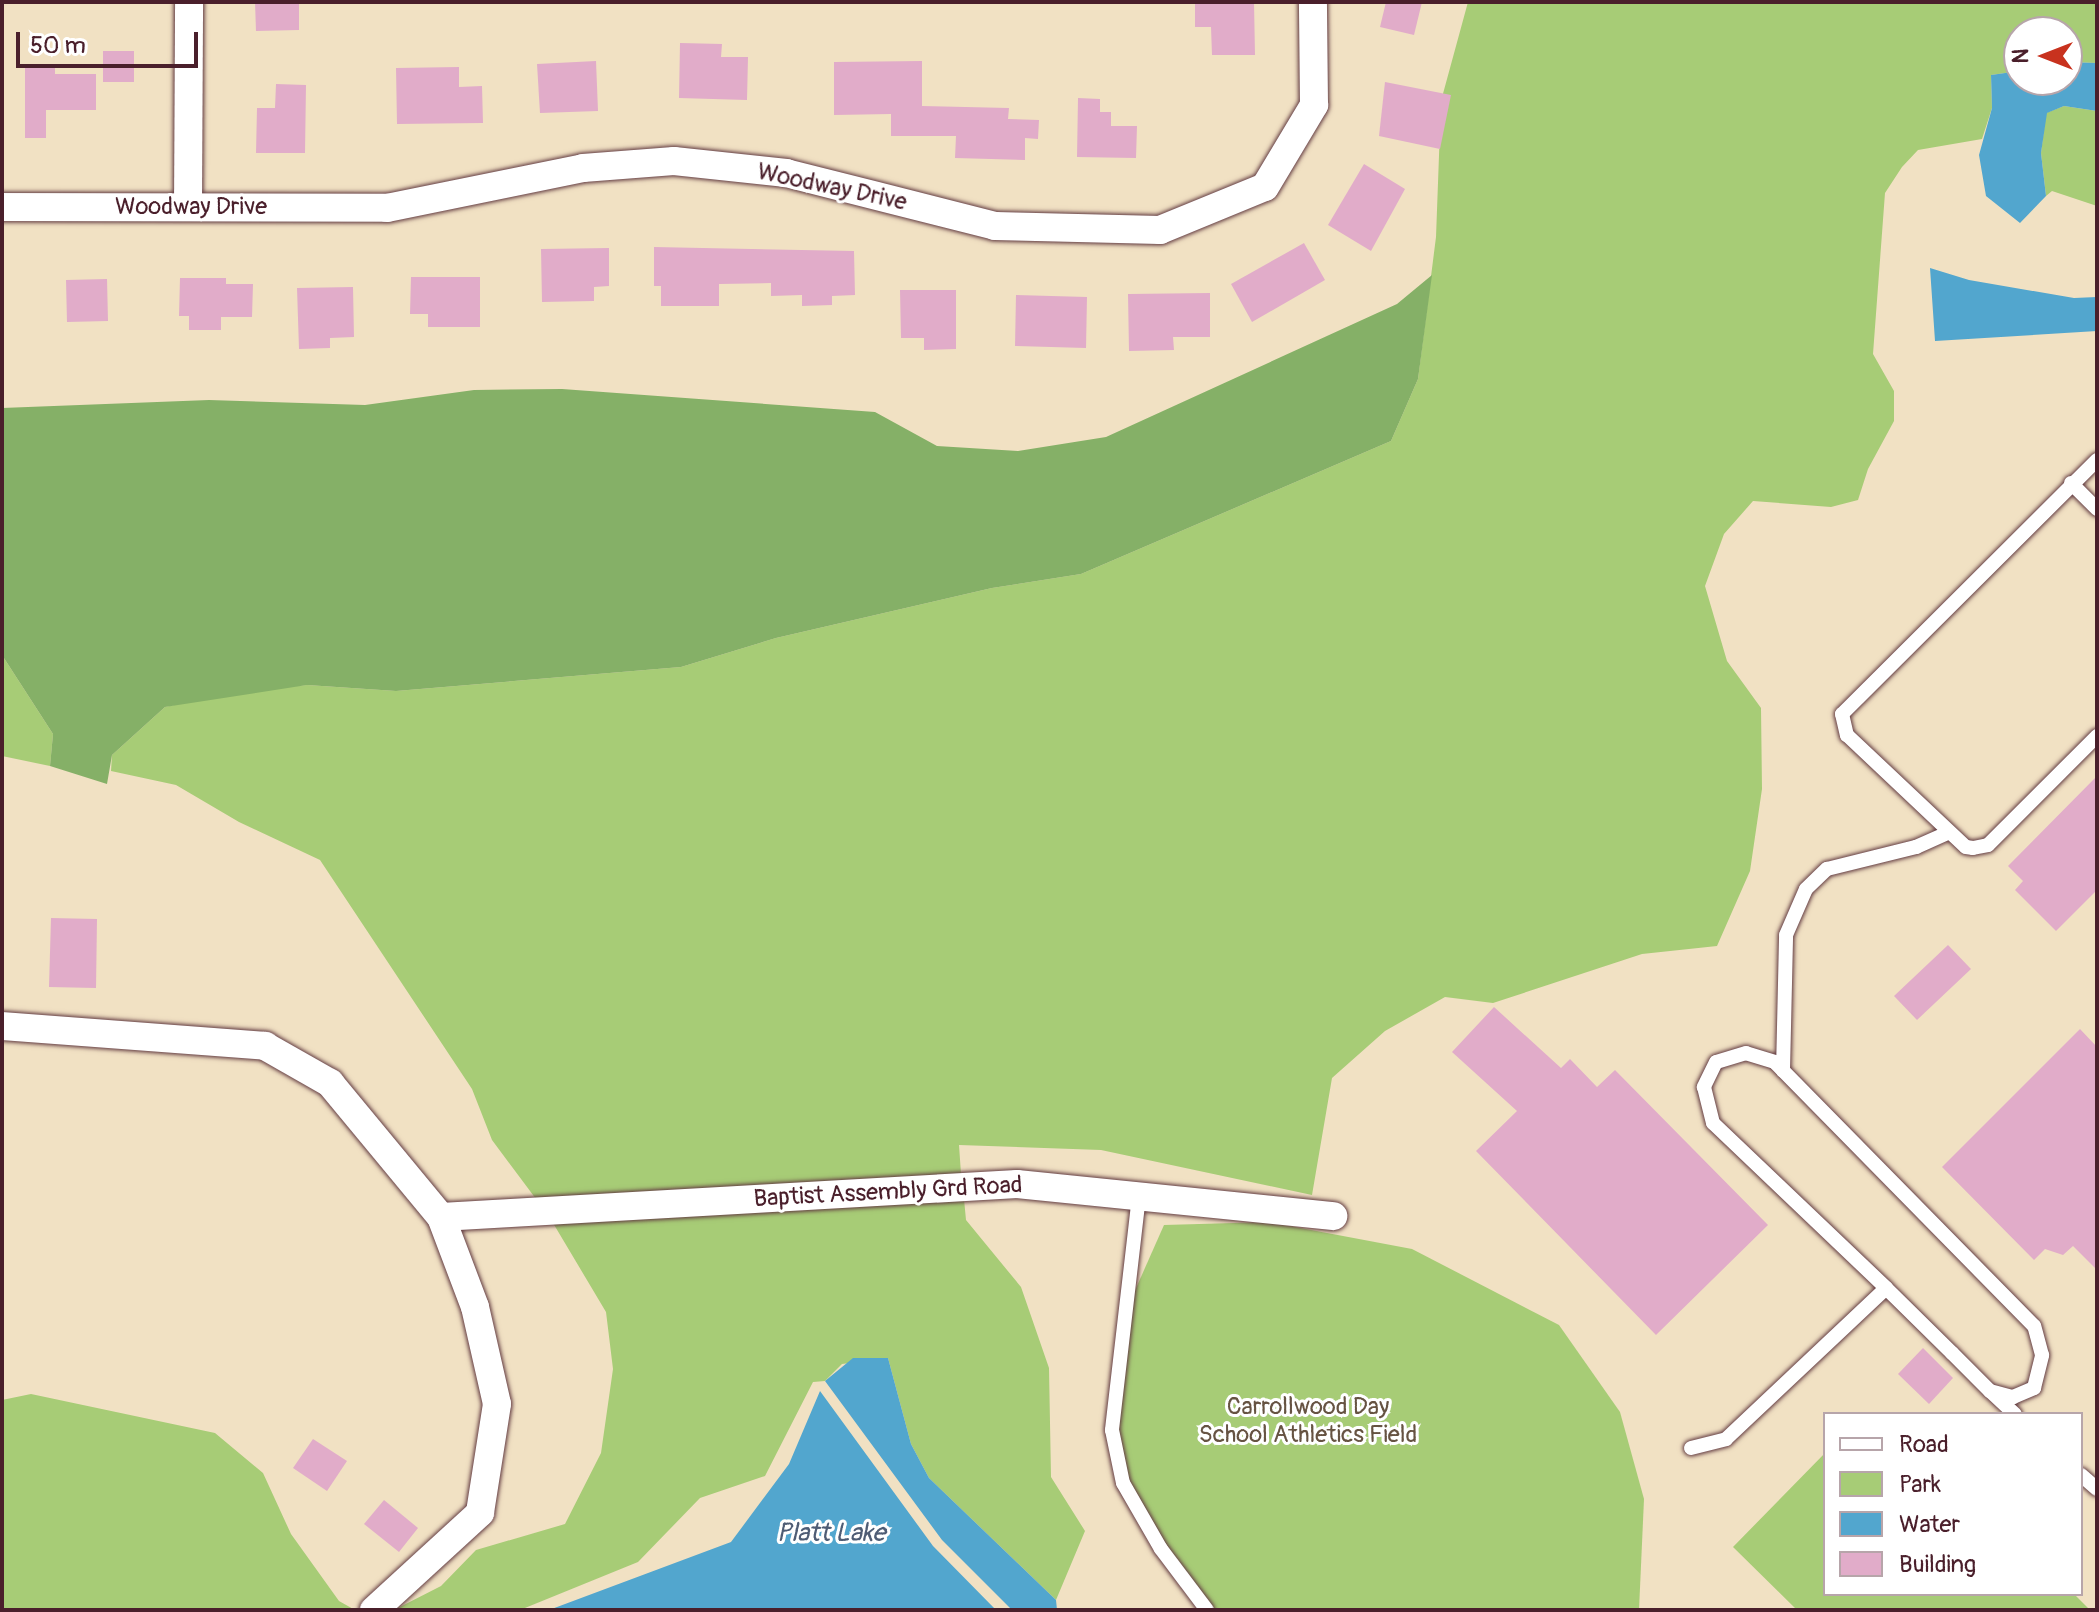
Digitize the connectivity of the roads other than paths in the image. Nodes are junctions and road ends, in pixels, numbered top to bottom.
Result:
1 (189, 2) edge
2 (1313, 2) edge
3 (2, 207) edge
4 (188, 207) junction
5 (2097, 460) edge
6 (2071, 483) junction
7 (2097, 509) edge
8 (2097, 736) edge
9 (1949, 832) junction
10 (2, 1026) edge
11 (1783, 1071) junction
12 (1139, 1196) junction
13 (1333, 1216) dead end
14 (441, 1217) junction
15 (1886, 1288) junction
16 (1990, 1391) junction
17 (2013, 1412) edge
18 (1691, 1448) dead end
19 (374, 1610) edge
20 (1207, 1610) edge

1 - 4 street
2 - 4 street, Woodway Drive
3 - 4 street, Woodway Drive
5 - 6 lane
6 - 7 lane
6 - 9 lane
8 - 9 lane
9 - 11 lane
10 - 14 street
11 - 15 lane
11 - 16 lane
12 - 13 street, Baptist Assembly Grd Road
12 - 14 street, Baptist Assembly Grd Road
12 - 20 lane
14 - 19 street
15 - 16 lane
15 - 18 lane
16 - 17 lane

